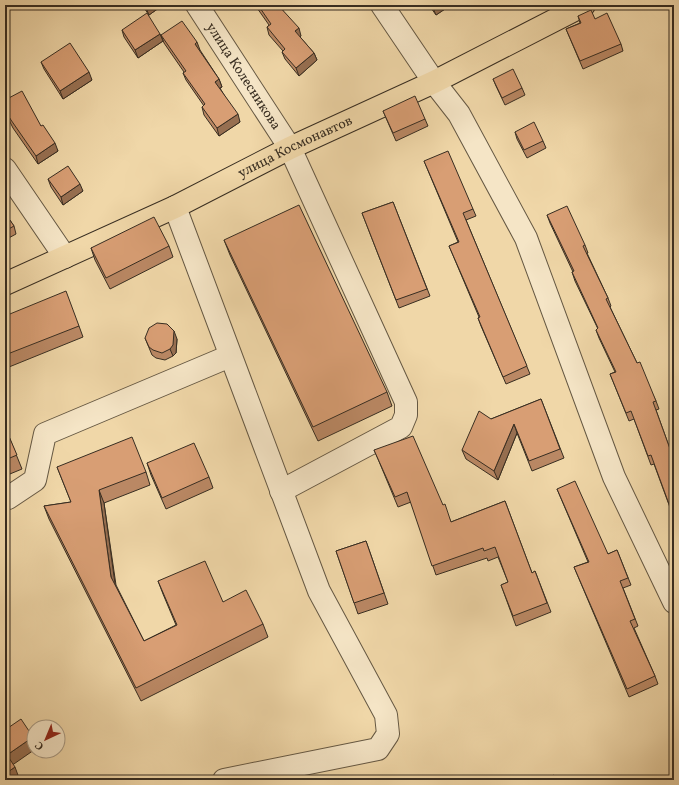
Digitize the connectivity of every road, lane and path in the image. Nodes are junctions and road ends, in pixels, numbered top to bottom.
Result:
1 (197, 5) edge
2 (382, 5) edge
3 (584, 5) edge
4 (434, 82) junction
5 (290, 148) junction
6 (5, 169) edge
7 (175, 207) junction
8 (65, 257) junction
9 (5, 284) edge
10 (230, 356) junction
11 (281, 491) junction
12 (8, 498) dead end
13 (674, 602) edge
14 (224, 780) edge

1 - 5 street, улица Колесникова
2 - 4 street
3 - 4 main road, улица Космонавтов
4 - 5 main road, улица Космонавтов
4 - 13 street
5 - 7 main road, улица Космонавтов
5 - 11 street, улица Колесникова
6 - 8 street
7 - 8 main road, улица Космонавтов
7 - 10 street
8 - 9 main road, улица Космонавтов
10 - 11 street
10 - 12 street
11 - 14 street

